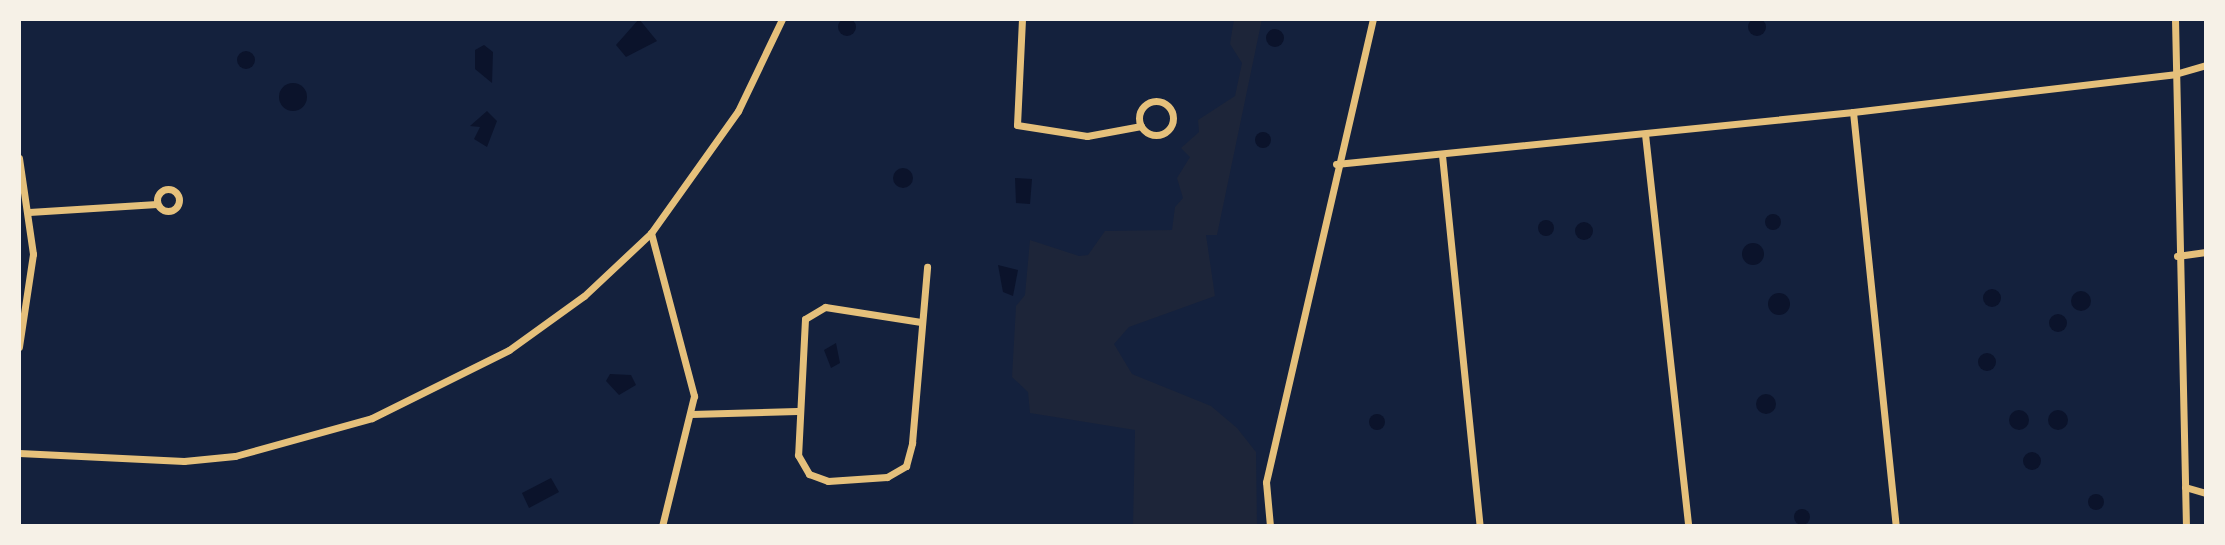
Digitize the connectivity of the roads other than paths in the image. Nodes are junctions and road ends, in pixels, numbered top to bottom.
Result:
1 (782, 19) edge
2 (1022, 19) edge
3 (1373, 19) edge
4 (2175, 19) edge
5 (2206, 65) edge
6 (2175, 74) junction
7 (1853, 112) junction
8 (1142, 126) junction
9 (1646, 134) junction
10 (1442, 155) junction
11 (19, 158) edge
12 (1336, 164) junction
13 (157, 204) dead end
14 (29, 212) junction
15 (651, 233) junction
16 (2206, 252) edge
17 (2177, 256) junction
18 (927, 267) dead end
19 (921, 322) junction
20 (19, 346) edge
21 (797, 411) junction
22 (691, 414) junction
23 (19, 453) edge
24 (2185, 487) junction
25 (2206, 493) edge
26 (662, 526) edge
27 (1270, 526) edge
28 (1480, 526) edge
29 (1688, 526) edge
30 (1896, 526) edge
31 (2186, 526) edge

1 - 15 street
2 - 8 street
3 - 12 street
4 - 6 street
5 - 6 street
6 - 7 street
6 - 17 street
7 - 9 street
7 - 30 street
8 - 8 street
9 - 10 street
9 - 29 street
10 - 12 street
10 - 28 street
11 - 14 street
12 - 27 street
13 - 14 street
14 - 20 street
15 - 22 street
15 - 23 street
16 - 17 street
17 - 24 street
18 - 19 street
19 - 21 street
19 - 21 street
21 - 22 street
22 - 26 street
24 - 25 street
24 - 31 street

